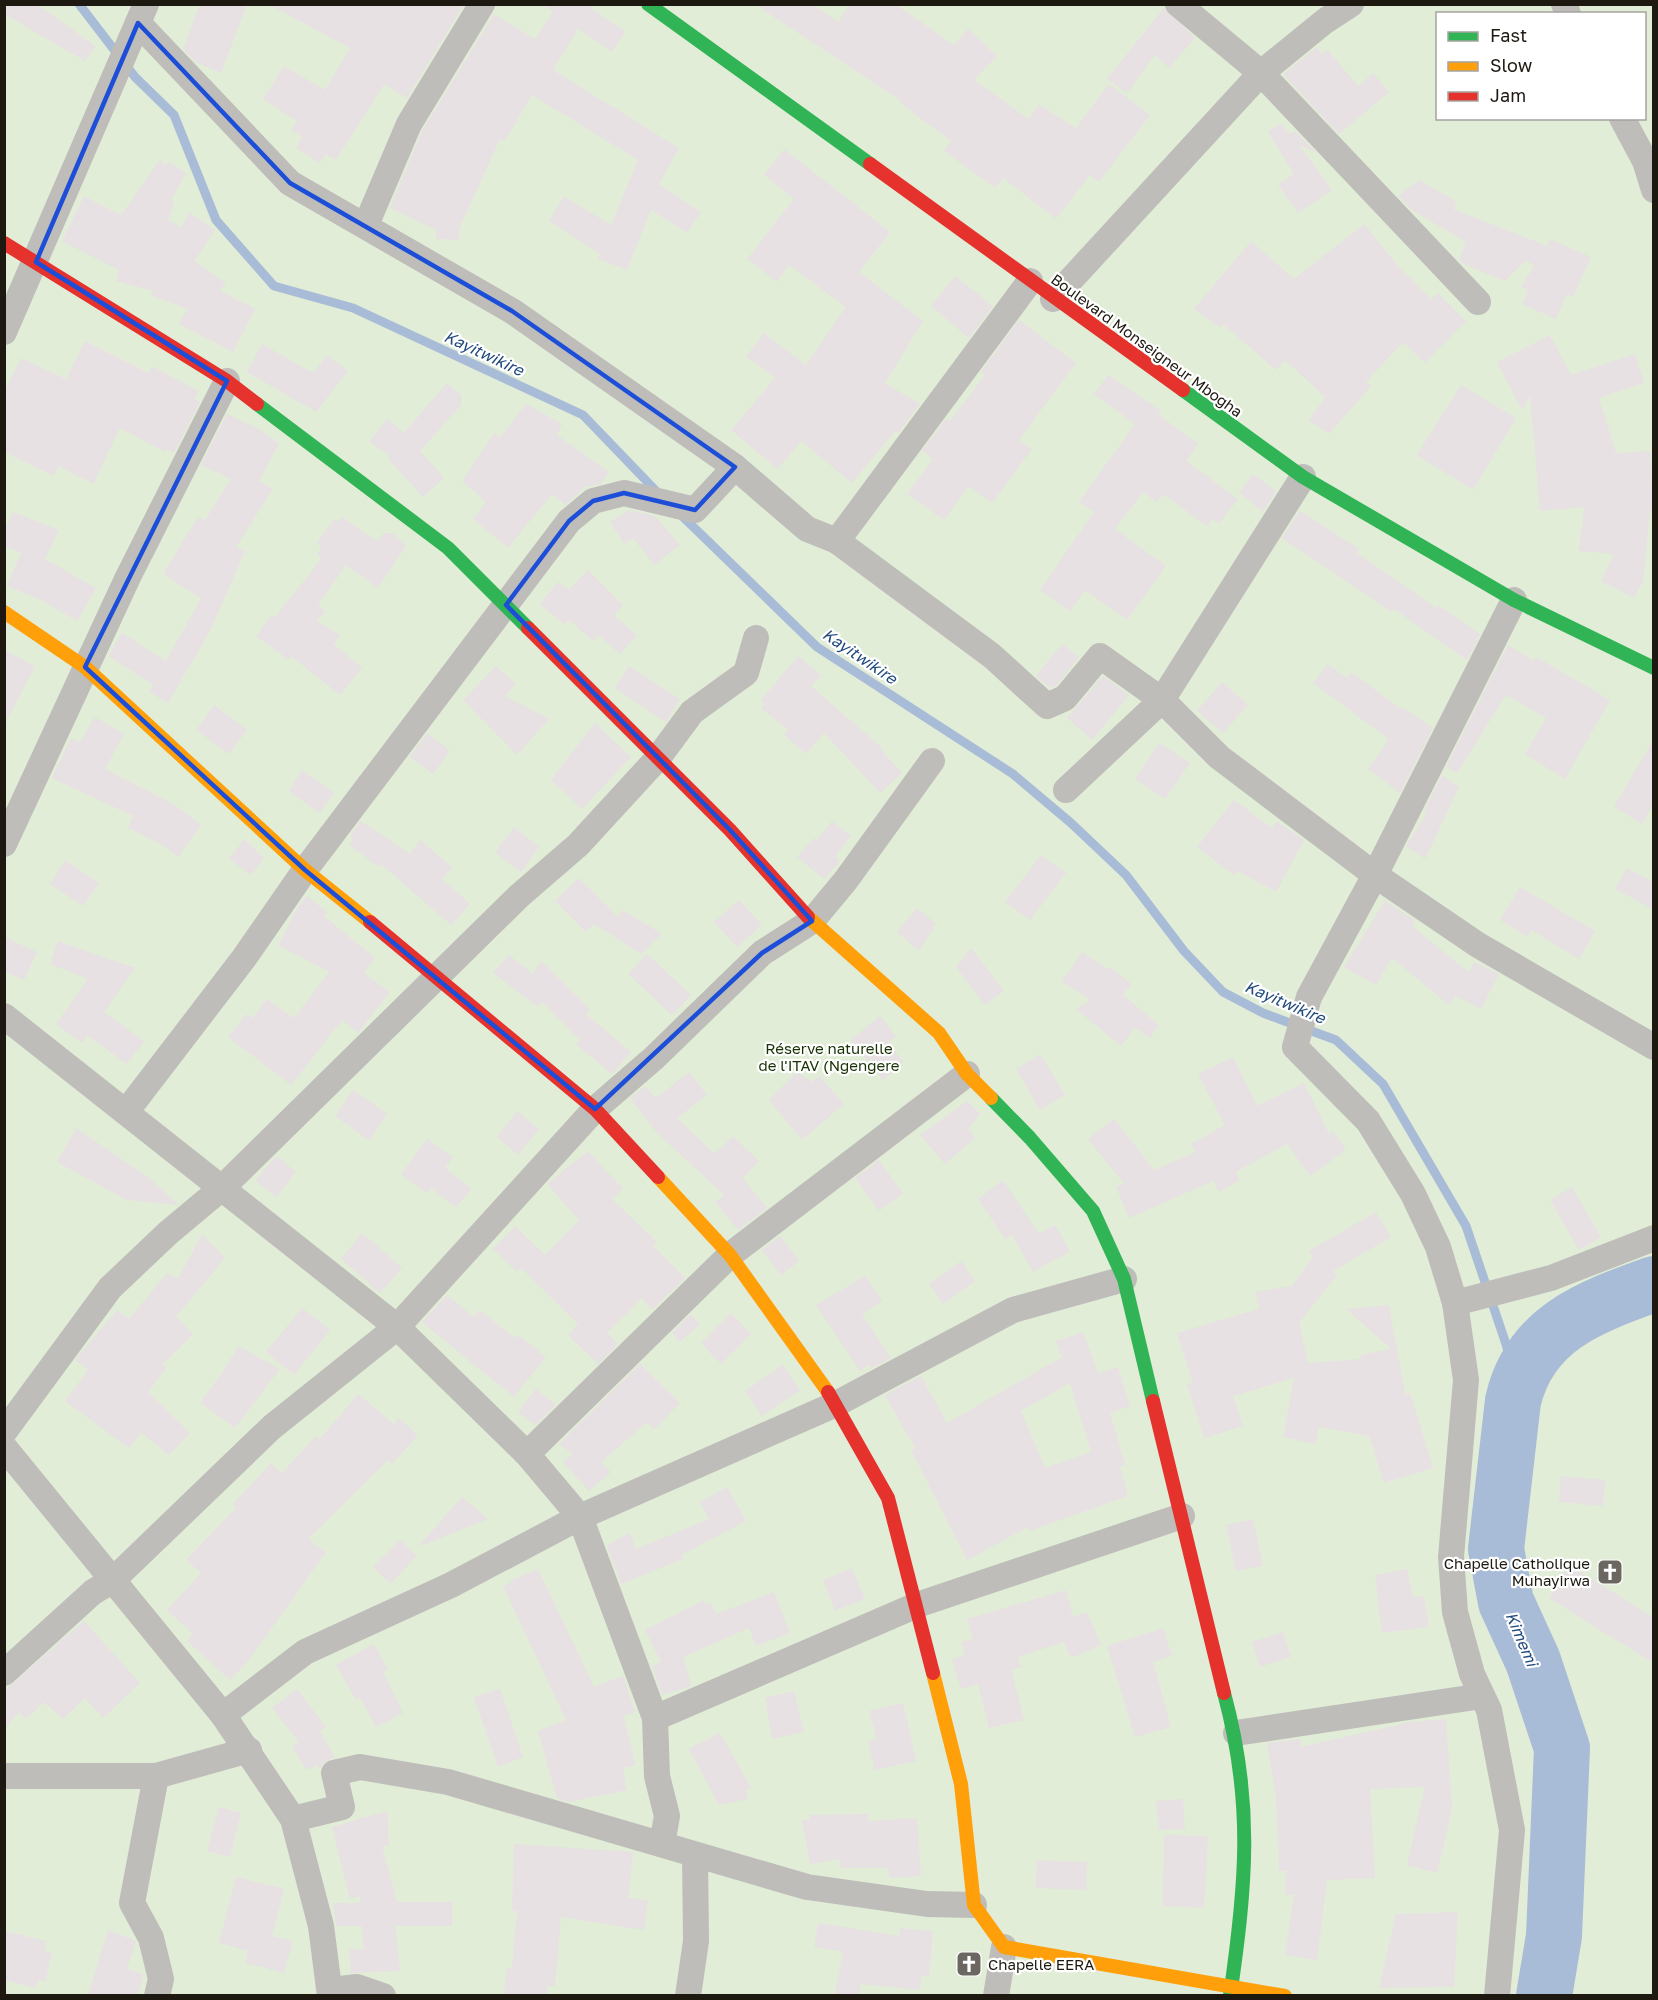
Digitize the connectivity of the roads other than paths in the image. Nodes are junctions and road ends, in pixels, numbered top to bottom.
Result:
1 (482, 4) edge
2 (648, 4) edge
3 (1178, 4) edge
4 (1351, 4) edge
5 (138, 21) edge
6 (1260, 73) junction
7 (1623, 120) edge
8 (1649, 162) edge
9 (1653, 190) edge
10 (366, 225) junction
11 (4, 243) edge
12 (36, 262) junction
13 (1030, 281) junction
14 (1053, 299) junction
15 (1478, 302) dead end
16 (4, 332) edge
17 (227, 381) junction
18 (735, 467) junction
19 (1303, 477) junction
20 (837, 541) junction
21 (1514, 600) junction
22 (506, 604) junction
23 (4, 612) edge
24 (756, 638) dead end
25 (85, 667) junction
26 (1653, 669) edge
27 (1162, 700) junction
28 (658, 758) junction
29 (932, 761) dead end
30 (1066, 790) dead end
31 (4, 844) edge
32 (305, 870) junction
33 (1375, 875) junction
34 (812, 921) junction
35 (437, 976) junction
36 (4, 1016) edge
37 (1653, 1047) edge
38 (967, 1074) junction
39 (595, 1109) junction
40 (126, 1112) junction
41 (224, 1187) junction
42 (1653, 1238) edge
43 (730, 1255) junction
44 (1124, 1279) junction
45 (1455, 1303) junction
46 (397, 1327) junction
47 (836, 1404) junction
48 (4, 1431) edge
49 (4, 1447) edge
50 (527, 1454) junction
51 (1182, 1516) junction
52 (580, 1517) junction
53 (113, 1580) junction
54 (917, 1605) junction
55 (4, 1673) edge
56 (1482, 1696) junction
57 (223, 1715) junction
58 (655, 1718) junction
59 (1236, 1733) junction
60 (249, 1750) junction
61 (4, 1776) edge
62 (156, 1776) junction
63 (293, 1819) junction
64 (662, 1845) junction
65 (696, 1855) junction
66 (974, 1905) junction
67 (1004, 1947) junction
68 (1231, 1991) edge
69 (330, 1993) edge
70 (157, 1995) edge
71 (383, 1995) edge
72 (688, 1995) edge
73 (996, 1995) edge
74 (1286, 1995) edge
75 (1497, 1995) edge

1 - 10 street
2 - 13 street, Boulevard Monseigneur Mbogha
3 - 6 street
4 - 6 street
5 - 10 street
5 - 12 street
6 - 14 street
6 - 15 street
7 - 8 street
8 - 9 street
10 - 18 street
11 - 12 street
12 - 16 street
12 - 17 street
13 - 14 street, Boulevard Monseigneur Mbogha
13 - 20 street
14 - 19 street, Boulevard Monseigneur Mbogha
17 - 22 street
17 - 25 street
18 - 20 street
18 - 22 street
19 - 21 street, Boulevard Monseigneur Mbogha
19 - 27 street
20 - 27 street
21 - 26 street, Boulevard Monseigneur Mbogha
21 - 33 street
22 - 28 street
22 - 32 street
23 - 25 street
24 - 28 street
25 - 31 street
25 - 32 street
27 - 30 street
27 - 33 street
28 - 34 street
28 - 35 street
29 - 34 street
32 - 35 street
32 - 40 street
33 - 37 street
33 - 45 street
34 - 38 street
34 - 39 street
35 - 39 street
35 - 41 street
36 - 40 street
38 - 43 street
38 - 44 street
39 - 43 street
39 - 46 street
40 - 41 street
41 - 46 street
41 - 48 street
42 - 45 street
43 - 47 street
43 - 50 street
44 - 47 street
44 - 51 street
45 - 56 street
46 - 50 street
46 - 53 street
47 - 52 street
47 - 54 street
49 - 53 street
50 - 52 street
51 - 54 street
51 - 59 street
52 - 57 street
52 - 58 street
53 - 55 street
53 - 57 street
54 - 58 street
54 - 66 street
56 - 59 street
56 - 75 street
57 - 60 street
58 - 64 street
59 - 68 street
60 - 62 street
60 - 63 street
61 - 62 street
62 - 70 street
63 - 64 street
63 - 69 street
64 - 65 street
65 - 66 street
65 - 72 street
66 - 67 street
67 - 68 street
67 - 73 street
68 - 74 street
69 - 71 street

